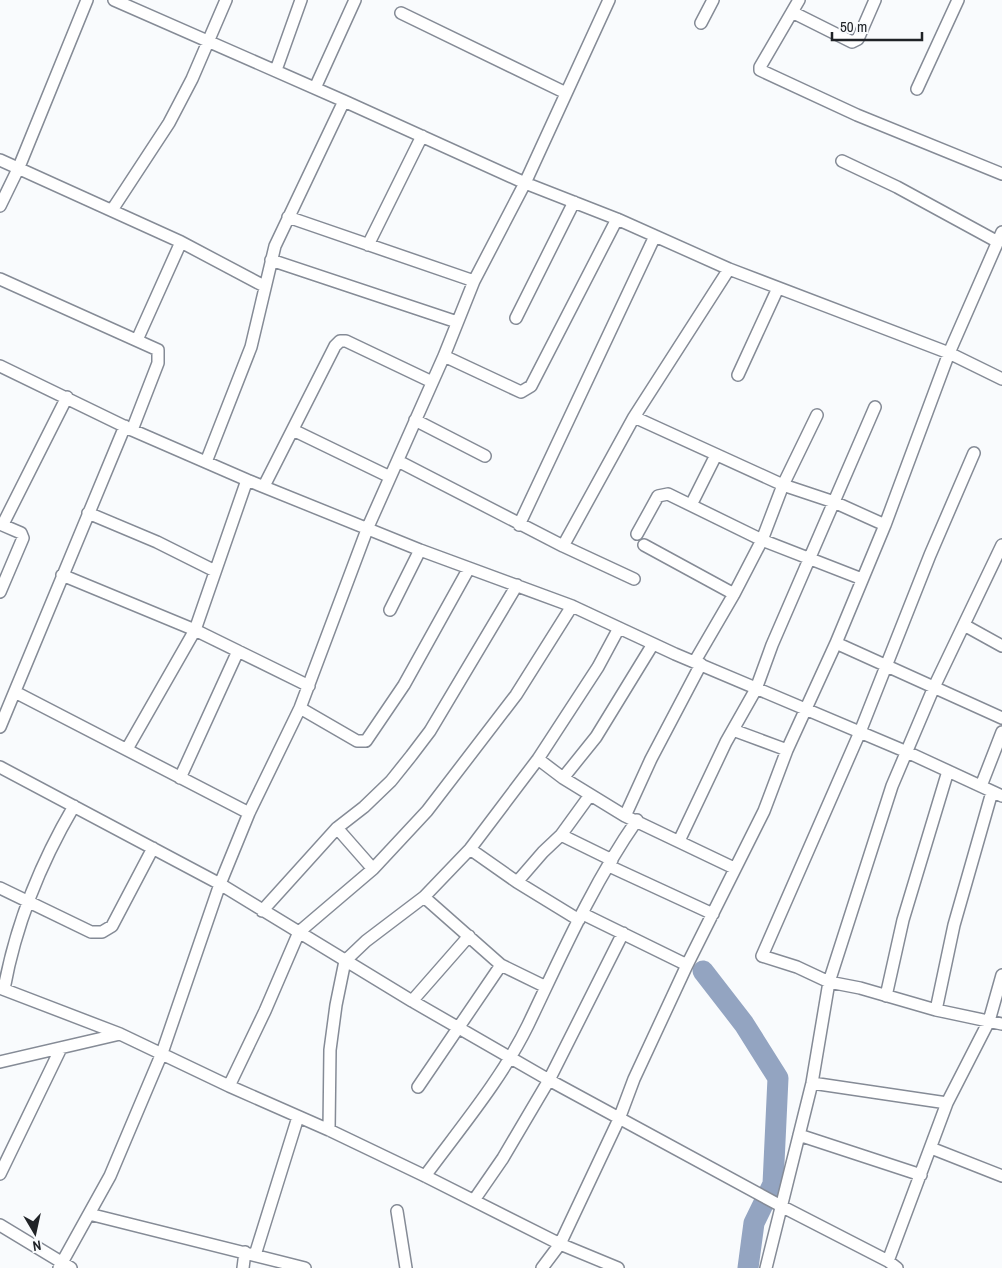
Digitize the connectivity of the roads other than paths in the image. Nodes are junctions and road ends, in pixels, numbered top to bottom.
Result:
1 (87, 0) edge
2 (114, 0) edge
3 (226, 0) edge
4 (301, 0) edge
5 (355, 0) edge
6 (609, 0) edge
7 (714, 0) edge
8 (799, 0) edge
9 (875, 0) edge
10 (958, 0) edge
11 (138, 5) edge
12 (401, 12) dead end
13 (792, 12) junction
14 (701, 23) dead end
15 (208, 42) junction
16 (276, 70) junction
17 (315, 88) junction
18 (917, 89) dead end
19 (566, 93) junction
20 (344, 101) junction
21 (422, 136) junction
22 (0, 160) edge
23 (842, 161) dead end
24 (19, 168) junction
25 (1002, 174) edge
26 (525, 184) junction
27 (574, 202) junction
28 (0, 206) edge
29 (112, 210) junction
30 (288, 217) junction
31 (617, 219) junction
32 (655, 236) junction
33 (1000, 237) edge
34 (181, 242) junction
35 (368, 245) junction
36 (271, 260) junction
37 (729, 269) junction
38 (0, 279) edge
39 (474, 281) junction
40 (264, 286) junction
41 (778, 288) junction
42 (516, 318) dead end
43 (457, 322) junction
44 (137, 340) junction
45 (949, 353) junction
46 (444, 356) junction
47 (0, 366) edge
48 (738, 375) dead end
49 (1002, 379) edge
50 (430, 381) junction
51 (67, 397) junction
52 (875, 407) dead end
53 (816, 415) dead end
54 (634, 417) junction
55 (415, 420) junction
56 (128, 428) junction
57 (293, 430) junction
58 (974, 453) dead end
59 (716, 455) junction
60 (485, 456) dead end
61 (398, 461) junction
62 (206, 462) junction
63 (390, 477) junction
64 (247, 480) junction
65 (783, 485) junction
66 (264, 486) junction
67 (834, 502) junction
68 (691, 505) junction
69 (88, 512) junction
70 (1, 524) edge
71 (519, 524) junction
72 (885, 525) junction
73 (368, 528) junction
74 (637, 534) dead end
75 (762, 540) junction
76 (644, 545) dead end
77 (1002, 545) edge
78 (563, 546) junction
79 (420, 550) junction
80 (811, 558) junction
81 (469, 568) junction
82 (215, 571) junction
83 (62, 575) junction
84 (634, 579) dead end
85 (862, 580) junction
86 (517, 585) junction
87 (0, 592) edge
88 (734, 594) junction
89 (572, 606) junction
90 (390, 610) dead end
91 (964, 625) junction
92 (619, 628) junction
93 (195, 630) junction
94 (836, 643) junction
95 (653, 644) junction
96 (1002, 646) edge
97 (238, 651) junction
98 (698, 663) junction
99 (887, 665) junction
100 (309, 686) junction
101 (934, 687) junction
102 (756, 689) junction
103 (15, 692) junction
104 (300, 708) junction
105 (806, 711) junction
106 (1002, 718) edge
107 (0, 727) edge
108 (733, 730) junction
109 (860, 732) junction
110 (1002, 732) edge
111 (127, 750) junction
112 (787, 750) junction
113 (907, 752) junction
114 (538, 759) junction
115 (0, 767) edge
116 (948, 772) junction
117 (180, 778) junction
118 (563, 778) junction
119 (981, 786) junction
120 (997, 794) edge
121 (590, 795) junction
122 (74, 806) junction
123 (249, 813) junction
124 (625, 816) junction
125 (638, 820) junction
126 (338, 828) junction
127 (561, 835) junction
128 (679, 840) junction
129 (153, 848) junction
130 (470, 849) junction
131 (611, 863) junction
132 (734, 868) junction
133 (373, 869) junction
134 (517, 882) junction
135 (220, 884) junction
136 (0, 888) edge
137 (424, 898) junction
138 (27, 899) junction
139 (262, 911) junction
140 (713, 914) junction
141 (581, 917) junction
142 (299, 932) junction
143 (623, 933) junction
144 (469, 936) junction
145 (345, 961) junction
146 (501, 965) junction
147 (687, 965) junction
148 (1002, 975) edge
149 (829, 982) junction
150 (544, 986) junction
151 (2, 989) edge
152 (886, 996) junction
153 (412, 1001) junction
154 (936, 1010) junction
155 (989, 1021) junction
156 (1002, 1024) edge
157 (457, 1027) junction
158 (120, 1034) junction
159 (61, 1048) junction
160 (162, 1053) junction
161 (510, 1057) junction
162 (0, 1062) edge
163 (549, 1080) junction
164 (812, 1082) junction
165 (229, 1086) junction
166 (418, 1087) dead end
167 (947, 1103) junction
168 (298, 1117) junction
169 (619, 1119) junction
170 (329, 1130) junction
171 (800, 1135) junction
172 (931, 1148) junction
173 (0, 1174) edge
174 (921, 1175) junction
175 (425, 1176) junction
176 (1002, 1176) edge
177 (474, 1200) junction
178 (781, 1206) junction
179 (397, 1211) dead end
180 (89, 1214) junction
181 (0, 1225) edge
182 (560, 1244) junction
183 (250, 1254) junction
184 (892, 1264) edge
185 (64, 1266) edge
186 (243, 1268) edge
187 (305, 1268) edge
188 (406, 1268) edge
189 (542, 1268) edge
190 (618, 1268) edge
191 (766, 1268) edge

1 - 24 street
2 - 11 street
3 - 15 street
4 - 16 street
5 - 17 street
6 - 19 street
7 - 14 street
8 - 13 street
9 - 13 street
10 - 18 street
11 - 15 street
12 - 19 street
13 - 25 street
15 - 16 street
15 - 29 street
16 - 17 street
17 - 20 street
19 - 26 street
20 - 21 street
20 - 30 street
21 - 26 street
21 - 35 street
22 - 24 street
23 - 33 street
24 - 28 street
24 - 29 street
26 - 27 street
26 - 39 street
27 - 31 street
27 - 42 street
29 - 34 street
30 - 35 street
30 - 36 street
31 - 32 street
31 - 46 street
32 - 37 street
32 - 71 street
33 - 45 street
34 - 40 street
34 - 44 street
35 - 39 street
36 - 40 street
36 - 43 street
37 - 41 street
37 - 54 street
38 - 44 street
39 - 43 street
40 - 62 street
41 - 45 street
41 - 48 street
43 - 46 street
44 - 56 street
45 - 49 street
45 - 72 street
46 - 50 street
47 - 51 street
50 - 55 street
50 - 57 street
51 - 56 street
51 - 70 street
52 - 67 street
53 - 65 street
54 - 59 street
54 - 78 street
55 - 60 street
55 - 61 street
56 - 62 street
56 - 69 street
57 - 63 street
57 - 66 street
58 - 99 street
59 - 65 street
59 - 68 street
61 - 63 street
61 - 71 street
62 - 64 street
63 - 73 street
64 - 66 street
64 - 82 street
65 - 67 street
65 - 75 street
66 - 73 street
67 - 72 street
67 - 80 street
68 - 74 street
68 - 75 street
69 - 82 street
69 - 83 street
70 - 87 street
71 - 78 street
72 - 85 street
73 - 79 street
73 - 100 street
75 - 80 street
75 - 88 street
76 - 88 street
77 - 91 street
78 - 84 street
79 - 81 street
79 - 90 street
80 - 85 street
80 - 102 street
81 - 86 street
81 - 104 street
82 - 93 street
83 - 93 street
83 - 103 street
85 - 94 street
86 - 89 street
86 - 126 street
88 - 98 street
89 - 92 street
89 - 133 street
91 - 96 street
91 - 101 street
92 - 95 street
92 - 114 street
93 - 97 street
93 - 111 street
94 - 99 street
94 - 105 street
95 - 98 street
95 - 118 street
97 - 100 street
97 - 117 street
98 - 102 street
98 - 124 street
99 - 101 street
99 - 109 street
100 - 104 street
101 - 106 street
101 - 113 street
102 - 105 street
102 - 108 street
103 - 107 street
103 - 111 street
104 - 123 street
105 - 109 street
105 - 112 street
108 - 112 street
108 - 128 street
109 - 113 street
109 - 149 street
110 - 119 street
111 - 117 street
112 - 132 street
113 - 116 street
113 - 149 street
114 - 118 street
114 - 130 street
115 - 122 street
116 - 119 street
116 - 152 street
117 - 123 street
118 - 121 street
119 - 120 street
120 - 154 street
121 - 124 street
121 - 127 street
122 - 129 street
122 - 138 street
123 - 135 street
124 - 125 street
125 - 128 street
125 - 131 street
126 - 133 street
126 - 139 street
127 - 131 street
127 - 134 street
128 - 132 street
129 - 135 street
129 - 138 street
130 - 134 street
130 - 137 street
131 - 140 street
131 - 141 street
132 - 140 street
133 - 142 street
134 - 141 street
135 - 139 street
135 - 160 street
136 - 138 street
137 - 144 street
137 - 145 street
138 - 151 street
139 - 142 street
140 - 147 street
141 - 143 street
141 - 150 street
142 - 145 street
142 - 165 street
143 - 147 street
143 - 163 street
144 - 146 street
144 - 153 street
145 - 153 street
145 - 170 street
146 - 150 street
146 - 157 street
147 - 169 street
148 - 155 street
149 - 152 street
149 - 164 street
150 - 161 street
151 - 158 street
152 - 154 street
153 - 157 street
154 - 155 street
155 - 156 street
155 - 167 street
157 - 161 street
157 - 166 street
158 - 159 street
158 - 160 street
159 - 162 street
159 - 173 street
160 - 165 street
160 - 180 street
161 - 163 street
161 - 175 street
163 - 169 street
163 - 177 street
164 - 167 street
164 - 171 street
165 - 168 street
167 - 172 street
168 - 170 street
168 - 183 street
169 - 178 street
169 - 182 street
170 - 175 street
171 - 174 street
171 - 178 street
172 - 174 street
172 - 176 street
174 - 184 street
175 - 177 street
177 - 182 street
178 - 184 street
178 - 191 street
179 - 188 street
180 - 183 street
180 - 185 street
181 - 185 street
182 - 189 street
182 - 190 street
183 - 186 street
183 - 187 street

